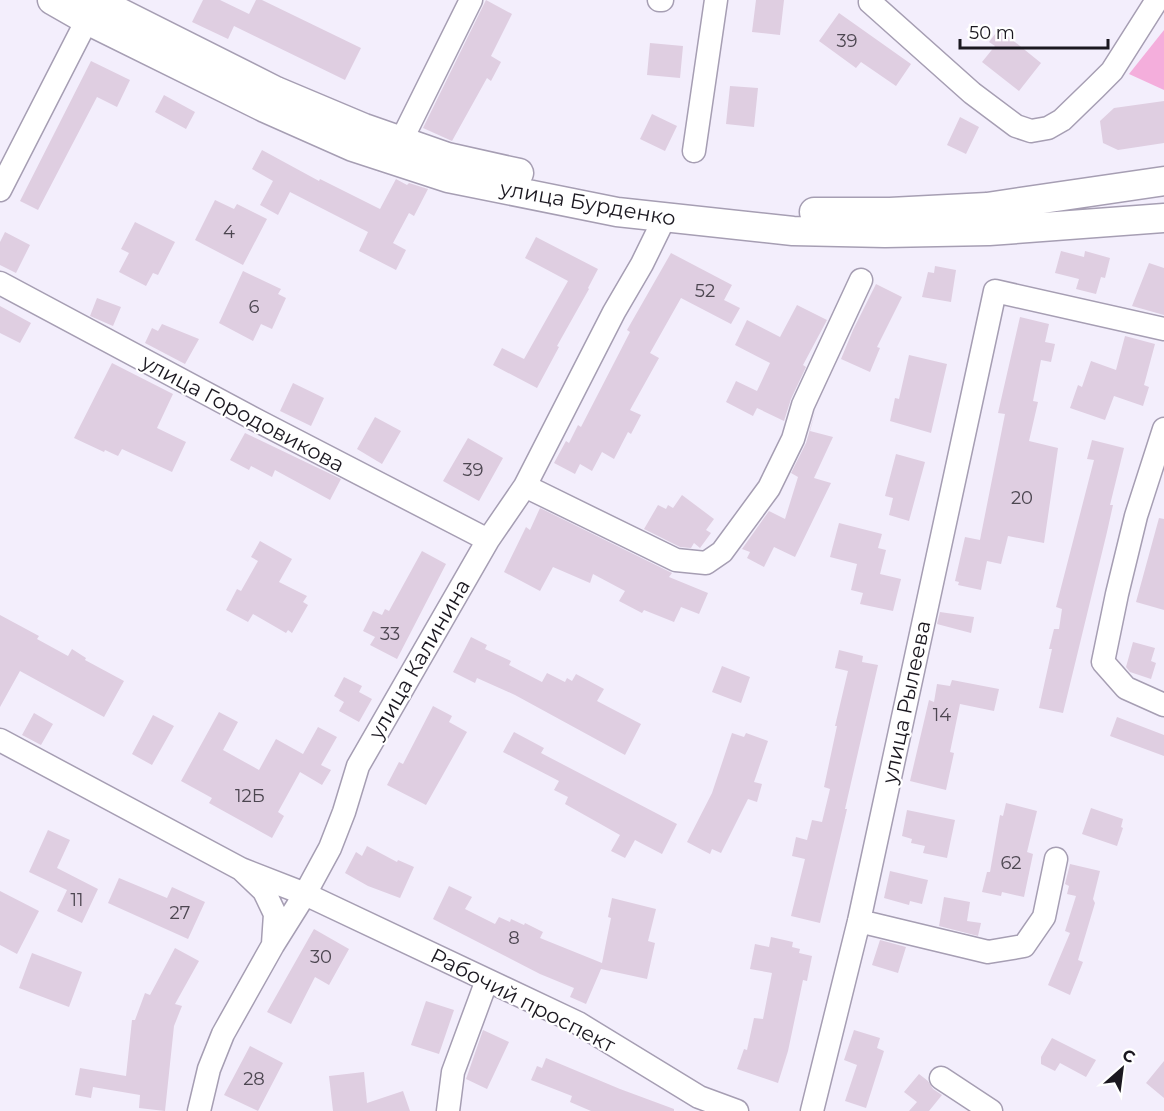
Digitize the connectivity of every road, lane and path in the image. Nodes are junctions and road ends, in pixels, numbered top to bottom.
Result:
1 (52, 0) edge
2 (471, 0) edge
3 (716, 0) edge
4 (1157, 0) edge
5 (867, 1) edge
6 (90, 6) edge
7 (400, 141) junction
8 (694, 151) dead end
9 (1164, 181) edge
10 (0, 190) edge
11 (665, 217) junction
12 (1164, 218) edge
13 (861, 280) dead end
14 (0, 283) edge
15 (1164, 329) edge
16 (1164, 429) edge
17 (525, 486) junction
18 (488, 540) junction
19 (1164, 705) edge
20 (0, 740) edge
21 (1056, 859) dead end
22 (242, 869) junction
23 (305, 894) junction
24 (859, 921) junction
25 (273, 945) junction
26 (488, 980) junction
27 (941, 1078) dead end
28 (199, 1111) edge
29 (448, 1111) edge
30 (737, 1111) edge
31 (812, 1111) edge
32 (990, 1111) edge

1 - 6 main road, улица Бурденко
2 - 7 street
3 - 8 street
4 - 5 street
6 - 7 main road, улица Бурденко
6 - 10 street
6 - 11 main road, улица Бурденко
7 - 9 main road, улица Бурденко
11 - 12 main road, улица Бурденко
11 - 17 street, улица Калинина
13 - 17 street
14 - 18 street, улица Городовикова
15 - 24 street, улица Рылеева
16 - 19 street
17 - 18 street, улица Калинина
18 - 23 street, улица Калинина
20 - 22 street
21 - 24 street
22 - 23 street, Рабочий проспект
22 - 25 street
23 - 25 street, улица Калинина
23 - 26 street, Рабочий проспект
24 - 31 street, улица Рылеева
25 - 28 street, улица Калинина
26 - 29 street
26 - 30 street, Рабочий проспект
27 - 32 street

